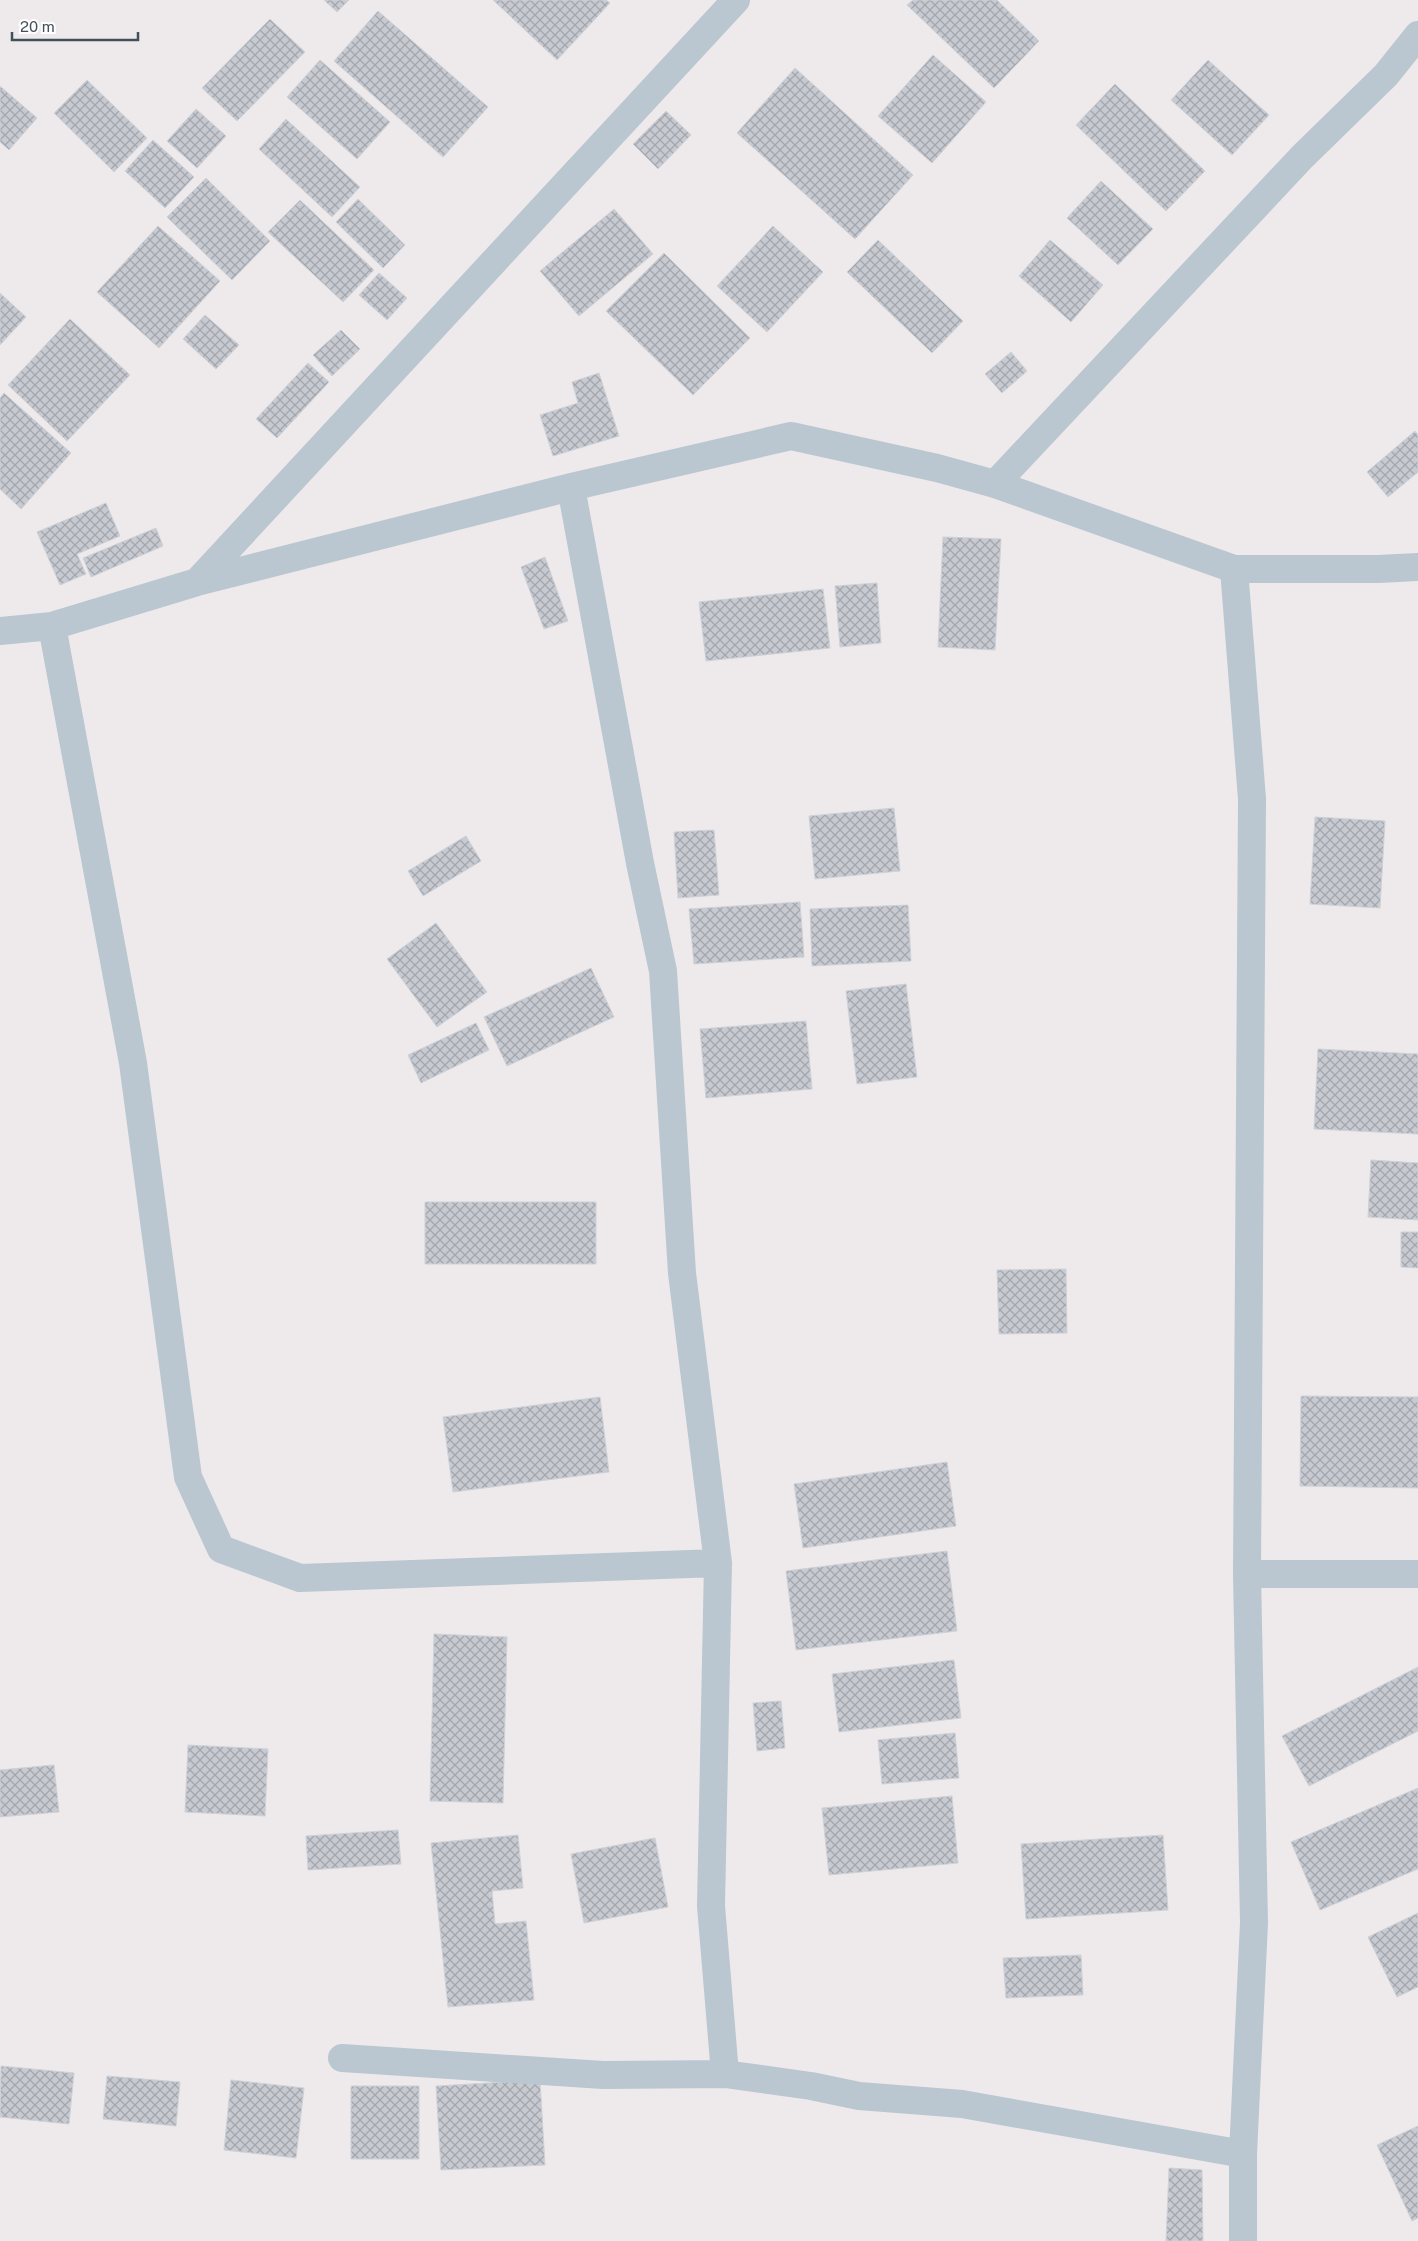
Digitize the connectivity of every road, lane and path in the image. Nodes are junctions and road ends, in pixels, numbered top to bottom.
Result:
1 (736, 0) edge
2 (1418, 35) edge
3 (995, 484) junction
4 (572, 488) junction
5 (1418, 566) edge
6 (1234, 569) junction
7 (197, 582) junction
8 (52, 626) junction
9 (0, 631) edge
10 (718, 1563) junction
11 (1246, 1574) junction
12 (1418, 1574) edge
13 (342, 2058) dead end
14 (725, 2074) junction
15 (1242, 2154) junction
16 (1243, 2241) edge

1 - 7 street
2 - 3 street
3 - 4 street
3 - 6 street
4 - 7 street
4 - 10 street
5 - 6 street
6 - 11 street
7 - 8 street
8 - 9 street
8 - 10 street
10 - 14 street
11 - 12 street
11 - 15 street
13 - 14 street
14 - 15 street
15 - 16 street

